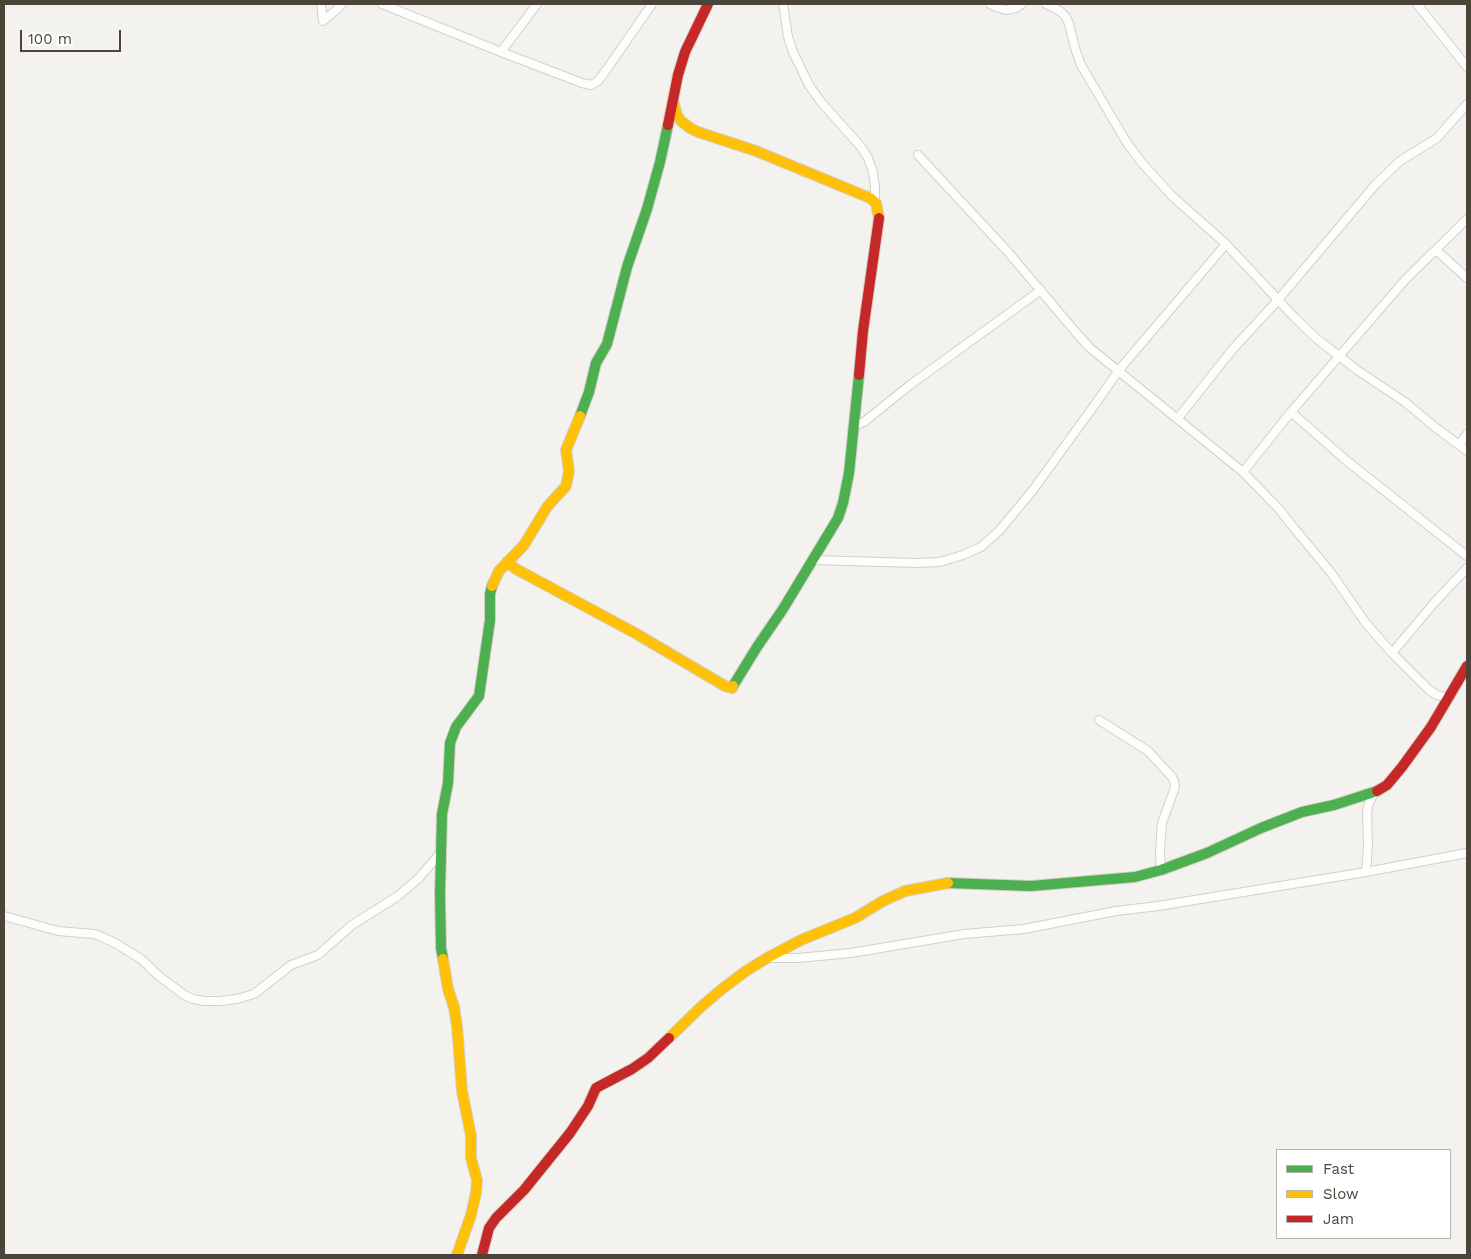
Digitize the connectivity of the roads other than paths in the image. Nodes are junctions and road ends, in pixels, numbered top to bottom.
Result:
1 (321, 4) edge
2 (342, 4) edge
3 (382, 4) edge
4 (537, 4) edge
5 (652, 4) edge
6 (708, 4) edge
7 (783, 4) edge
8 (990, 4) edge
9 (1022, 4) edge
10 (1046, 4) edge
11 (1417, 4) edge
12 (501, 52) junction
13 (1467, 67) edge
14 (673, 98) junction
15 (1467, 104) edge
16 (918, 155) dead end
17 (875, 201) junction
18 (1467, 219) edge
19 (1226, 244) junction
20 (1436, 250) junction
21 (1467, 278) edge
22 (1041, 290) junction
23 (1278, 300) junction
24 (1339, 358) junction
25 (1119, 370) junction
26 (1291, 412) junction
27 (1178, 418) junction
28 (853, 426) junction
29 (1467, 434) edge
30 (1459, 445) junction
31 (1467, 451) edge
32 (1243, 472) junction
33 (1467, 556) edge
34 (812, 560) junction
35 (507, 562) junction
36 (1467, 568) edge
37 (1392, 653) junction
38 (1467, 666) edge
39 (1448, 698) junction
40 (1099, 720) dead end
41 (1374, 793) junction
42 (442, 851) junction
43 (1467, 853) edge
44 (1162, 870) junction
45 (1366, 872) junction
46 (4, 916) edge
47 (767, 958) junction
48 (457, 1255) edge
49 (482, 1255) edge

1 - 2 street
3 - 12 street
4 - 12 street
5 - 12 street
6 - 14 street
7 - 17 street
8 - 9 street
10 - 19 street
11 - 13 street
14 - 17 street
14 - 35 street
15 - 23 street
16 - 22 street
17 - 28 street
18 - 20 street
19 - 23 street
19 - 25 street
20 - 21 street
20 - 24 street
22 - 25 street
22 - 28 street
23 - 24 street
23 - 27 street
24 - 26 street
24 - 30 street
25 - 27 street
25 - 34 street
26 - 32 street
26 - 33 street
27 - 32 street
28 - 34 street
29 - 30 street
30 - 31 street
32 - 37 street
34 - 35 street
35 - 42 street
36 - 37 street
37 - 39 street
38 - 39 street
39 - 41 street
40 - 44 street
41 - 44 street
41 - 45 street
42 - 46 street
42 - 48 street
43 - 45 street
44 - 47 street
45 - 47 street
47 - 49 street

